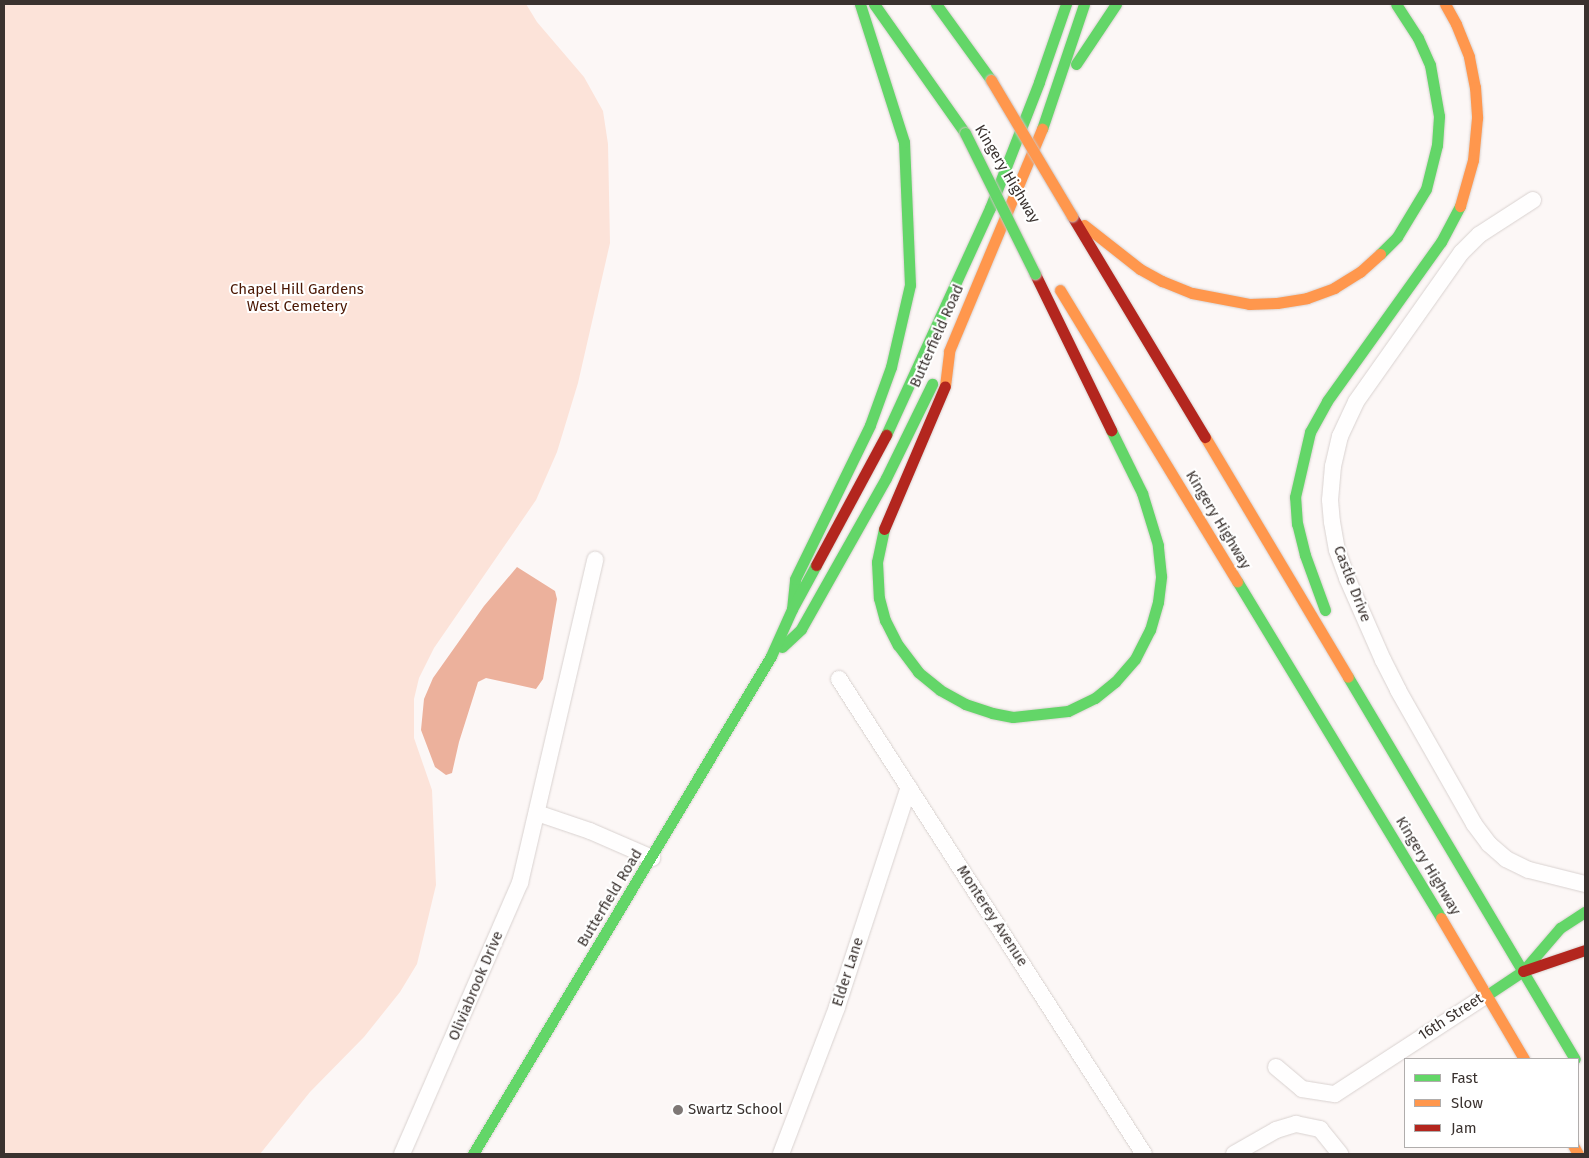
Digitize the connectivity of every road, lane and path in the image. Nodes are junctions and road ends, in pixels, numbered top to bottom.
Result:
1 (860, 4) edge
2 (874, 4) edge
3 (936, 4) edge
4 (1066, 4) edge
5 (1084, 4) edge
6 (1116, 4) edge
7 (1396, 4) edge
8 (1445, 4) edge
9 (1049, 113) junction
10 (965, 134) junction
11 (1533, 200) dead end
12 (1072, 216) junction
13 (1037, 252) dead end
14 (1053, 277) dead end
15 (949, 351) junction
16 (595, 560) dead end
17 (792, 609) junction
18 (771, 656) junction
19 (839, 679) dead end
20 (909, 786) junction
21 (537, 813) junction
22 (1436, 825) junction
23 (652, 858) junction
24 (1585, 884) edge
25 (1585, 912) edge
26 (1585, 950) edge
27 (1523, 970) junction
28 (1487, 994) junction
29 (1523, 1058) edge
30 (1573, 1058) edge
31 (1276, 1067) dead end
32 (402, 1154) edge
33 (474, 1154) edge
34 (781, 1154) edge
35 (1144, 1154) edge
36 (1234, 1154) edge
37 (1340, 1154) edge

1 - 17 main road
2 - 10 main road, Kingery Highway
3 - 12 main road, Kingery Highway, bridge
4 - 17 main road, Butterfield Road
5 - 9 main road, Butterfield Road
6 - 9 main road
7 - 12 main road
8 - 22 main road
9 - 15 main road, Butterfield Road
10 - 13 main road, Kingery Highway, bridge
10 - 15 main road, bridge
11 - 24 street, Castle Drive
12 - 22 main road, Kingery Highway
14 - 28 main road, Kingery Highway
15 - 18 main road, Butterfield Road
16 - 21 street, Oliviabrook Drive
17 - 18 main road, Butterfield Road
18 - 23 main road, Butterfield Road
19 - 20 street, Monterey Avenue
20 - 34 street, Elder Lane
20 - 35 street, Monterey Avenue
21 - 23 street
21 - 32 street, Oliviabrook Drive
22 - 27 main road, Kingery Highway
23 - 33 main road, Butterfield Road
25 - 27 main road, 16th Street
26 - 27 main road, 16th Street
27 - 28 main road, 16th Street
27 - 30 main road, Kingery Highway
28 - 29 main road, Kingery Highway
28 - 31 street, 16th Street
36 - 37 street

